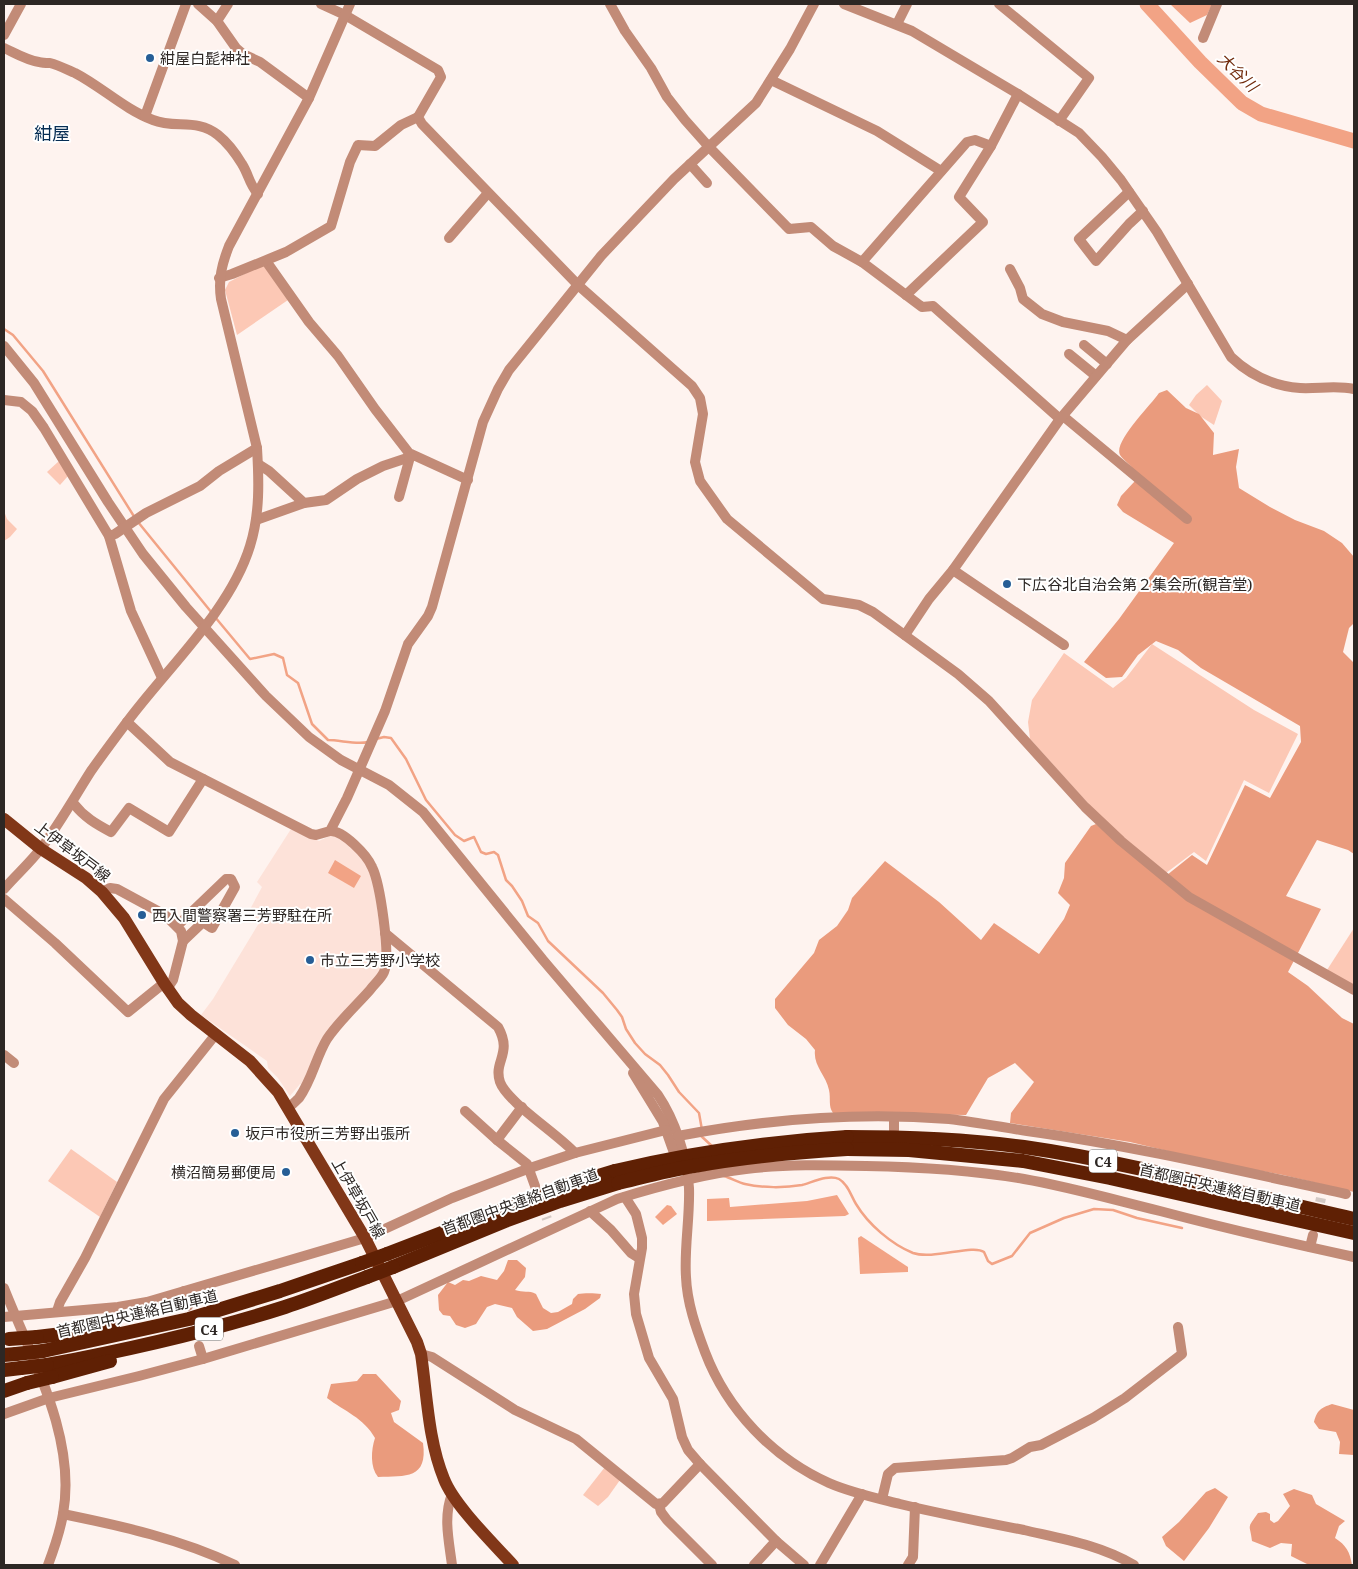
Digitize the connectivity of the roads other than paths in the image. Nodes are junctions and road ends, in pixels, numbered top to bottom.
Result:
1 (21, 4) edge
2 (186, 4) edge
3 (198, 4) edge
4 (228, 4) edge
5 (321, 4) edge
6 (350, 4) edge
7 (610, 4) edge
8 (814, 4) edge
9 (844, 4) edge
10 (907, 4) edge
11 (999, 4) edge
12 (1217, 4) edge
13 (345, 15) junction
14 (217, 21) junction
15 (897, 24) junction
16 (4, 35) edge
17 (1203, 38) dead end
18 (4, 48) edge
19 (771, 80) junction
20 (1018, 94) junction
21 (309, 98) junction
22 (144, 116) junction
23 (418, 117) junction
24 (1059, 120) junction
25 (991, 146) junction
26 (708, 147) junction
27 (690, 164) junction
28 (941, 171) junction
29 (707, 183) dead end
30 (1129, 192) junction
31 (488, 193) junction
32 (258, 194) junction
33 (1142, 211) junction
34 (449, 238) dead end
35 (266, 261) junction
36 (862, 262) junction
37 (1010, 269) dead end
38 (219, 278) junction
39 (1188, 284) junction
40 (578, 286) junction
41 (906, 295) junction
42 (1127, 340) junction
43 (1084, 345) dead end
44 (4, 346) edge
45 (1069, 354) dead end
46 (1107, 364) junction
47 (1096, 376) junction
48 (1354, 389) edge
49 (4, 400) edge
50 (1061, 417) junction
51 (257, 448) junction
52 (412, 456) junction
53 (258, 464) junction
54 (468, 480) junction
55 (399, 498) dead end
56 (304, 503) junction
57 (1187, 519) dead end
58 (256, 520) junction
59 (124, 527) junction
60 (109, 536) junction
61 (953, 570) junction
62 (204, 626) junction
63 (905, 635) junction
64 (1064, 645) dead end
65 (162, 678) junction
66 (127, 722) junction
67 (359, 769) junction
68 (203, 780) junction
69 (74, 804) dead end
70 (4, 819) edge
71 (330, 832) junction
72 (41, 849) junction
73 (4, 889) edge
74 (102, 892) junction
75 (4, 899) edge
76 (177, 926) junction
77 (385, 934) junction
78 (183, 941) junction
79 (166, 986) junction
80 (1354, 990) edge
81 (597, 1024) junction
82 (216, 1034) junction
83 (4, 1054) edge
84 (14, 1063) dead end
85 (522, 1107) junction
86 (288, 1108) junction
87 (465, 1111) dead end
88 (894, 1117) junction
89 (666, 1130) junction
90 (894, 1130) dead end
91 (678, 1136) junction
92 (497, 1140) junction
93 (847, 1143) junction
94 (575, 1152) junction
95 (530, 1168) junction
96 (616, 1177) junction
97 (685, 1180) junction
98 (535, 1186) dead end
99 (1346, 1194) dead end
100 (625, 1197) junction
101 (590, 1211) junction
102 (1354, 1219) edge
103 (1354, 1234) edge
104 (1313, 1235) dead end
105 (365, 1238) junction
106 (1310, 1248) junction
107 (1354, 1257) edge
108 (639, 1258) junction
109 (4, 1288) edge
110 (184, 1291) junction
111 (397, 1301) junction
112 (57, 1311) junction
113 (188, 1312) junction
114 (15, 1315) junction
115 (4, 1317) edge
116 (1178, 1327) dead end
117 (7, 1339) edge
118 (199, 1346) dead end
119 (421, 1354) junction
120 (10, 1355) edge
121 (203, 1359) junction
122 (47, 1364) junction
123 (4, 1370) edge
124 (4, 1392) edge
125 (49, 1398) junction
126 (4, 1414) edge
127 (700, 1464) junction
128 (452, 1494) junction
129 (862, 1494) junction
130 (882, 1499) junction
131 (659, 1504) junction
132 (915, 1507) junction
133 (63, 1514) junction
134 (776, 1541) junction
135 (48, 1565) edge
136 (235, 1565) edge
137 (452, 1565) edge
138 (513, 1565) edge
139 (712, 1565) edge
140 (754, 1565) edge
141 (804, 1565) edge
142 (820, 1565) edge
143 (908, 1565) edge
144 (1134, 1565) edge

1 - 16 street
2 - 22 street
3 - 14 street
4 - 14 street
5 - 13 street
6 - 13 street
7 - 26 street
8 - 19 street
9 - 15 street
10 - 15 street
11 - 24 street
12 - 17 street
13 - 21 street
13 - 23 street
14 - 21 street
15 - 20 street
18 - 22 street
19 - 26 street
19 - 28 street
20 - 24 street
20 - 25 street
21 - 32 street
22 - 32 street
23 - 31 street
23 - 35 street
24 - 30 street
25 - 28 street
25 - 41 street
26 - 27 street
26 - 36 street
27 - 29 street
27 - 40 street
28 - 36 street
30 - 33 street
30 - 33 street
31 - 34 street
31 - 40 street
32 - 38 street
33 - 39 street
35 - 38 street
35 - 52 street
36 - 41 street
37 - 42 street
38 - 51 street
39 - 42 street
39 - 48 street
40 - 54 street
40 - 63 street
41 - 50 street
42 - 46 street
43 - 46 street
44 - 59 street
45 - 47 street
46 - 47 street
47 - 50 street
49 - 60 street
50 - 57 street
50 - 61 street
51 - 53 street
51 - 59 street
52 - 54 street
52 - 55 street
52 - 56 street
53 - 56 street
53 - 58 street
54 - 67 street
56 - 58 street
58 - 62 street
59 - 60 street
59 - 62 street
60 - 65 street
61 - 63 street
61 - 64 street
62 - 65 street
62 - 67 street
63 - 80 street
65 - 66 street
66 - 68 street
66 - 72 street
67 - 71 street
67 - 81 street
68 - 69 street
68 - 71 street
70 - 72 main road, 上伊草坂戸線
71 - 77 street
72 - 73 street
72 - 74 main road, 上伊草坂戸線
74 - 76 street
74 - 79 main road, 上伊草坂戸線
75 - 79 street
76 - 78 street
76 - 78 street
77 - 85 street
77 - 86 street
78 - 79 street
79 - 82 main road, 上伊草坂戸線
81 - 89 street
81 - 91 street
82 - 86 main road, 上伊草坂戸線
82 - 112 street
83 - 84 street
85 - 92 street
85 - 94 street
86 - 105 main road, 上伊草坂戸線
87 - 92 street
88 - 90 street
88 - 91 street
88 - 99 street
89 - 94 street
89 - 97 street
91 - 97 street
92 - 95 street
93 - 96 highway, 首都圏中央連絡自動車道 / C4, bridge
93 - 102 highway, 首都圏中央連絡自動車道 / C4
93 - 103 highway, 首都圏中央連絡自動車道 / C4
94 - 95 street
95 - 98 street
95 - 105 street
96 - 113 highway, 首都圏中央連絡自動車道 / C4, bridge
96 - 122 highway, 首都圏中央連絡自動車道 / C4, bridge
97 - 100 street
97 - 106 street
97 - 129 street
100 - 101 street
100 - 108 street
101 - 108 street
101 - 111 street
104 - 106 street
105 - 110 street
105 - 111 main road, 上伊草坂戸線
106 - 107 street
108 - 127 street
109 - 114 street
110 - 112 street
110 - 113 street
111 - 119 main road, 上伊草坂戸線
111 - 121 street
112 - 114 street
113 - 117 highway, bridge
113 - 122 highway, 首都圏中央連絡自動車道 / C4
114 - 115 street
114 - 125 street
116 - 130 street
118 - 121 street
119 - 128 main road, 上伊草坂戸線
119 - 131 street
120 - 122 highway, 首都圏中央連絡自動車道 / C4, bridge
121 - 125 street
122 - 123 highway, 首都圏中央連絡自動車道 / C4, bridge
122 - 124 highway, bridge
125 - 126 street
125 - 133 street
127 - 131 street
127 - 134 street
128 - 137 street
128 - 138 main road, 上伊草坂戸線
129 - 130 street
129 - 142 street
130 - 132 street
131 - 139 street
132 - 143 street
132 - 144 street
133 - 135 street
133 - 136 street
134 - 140 street
134 - 141 street

